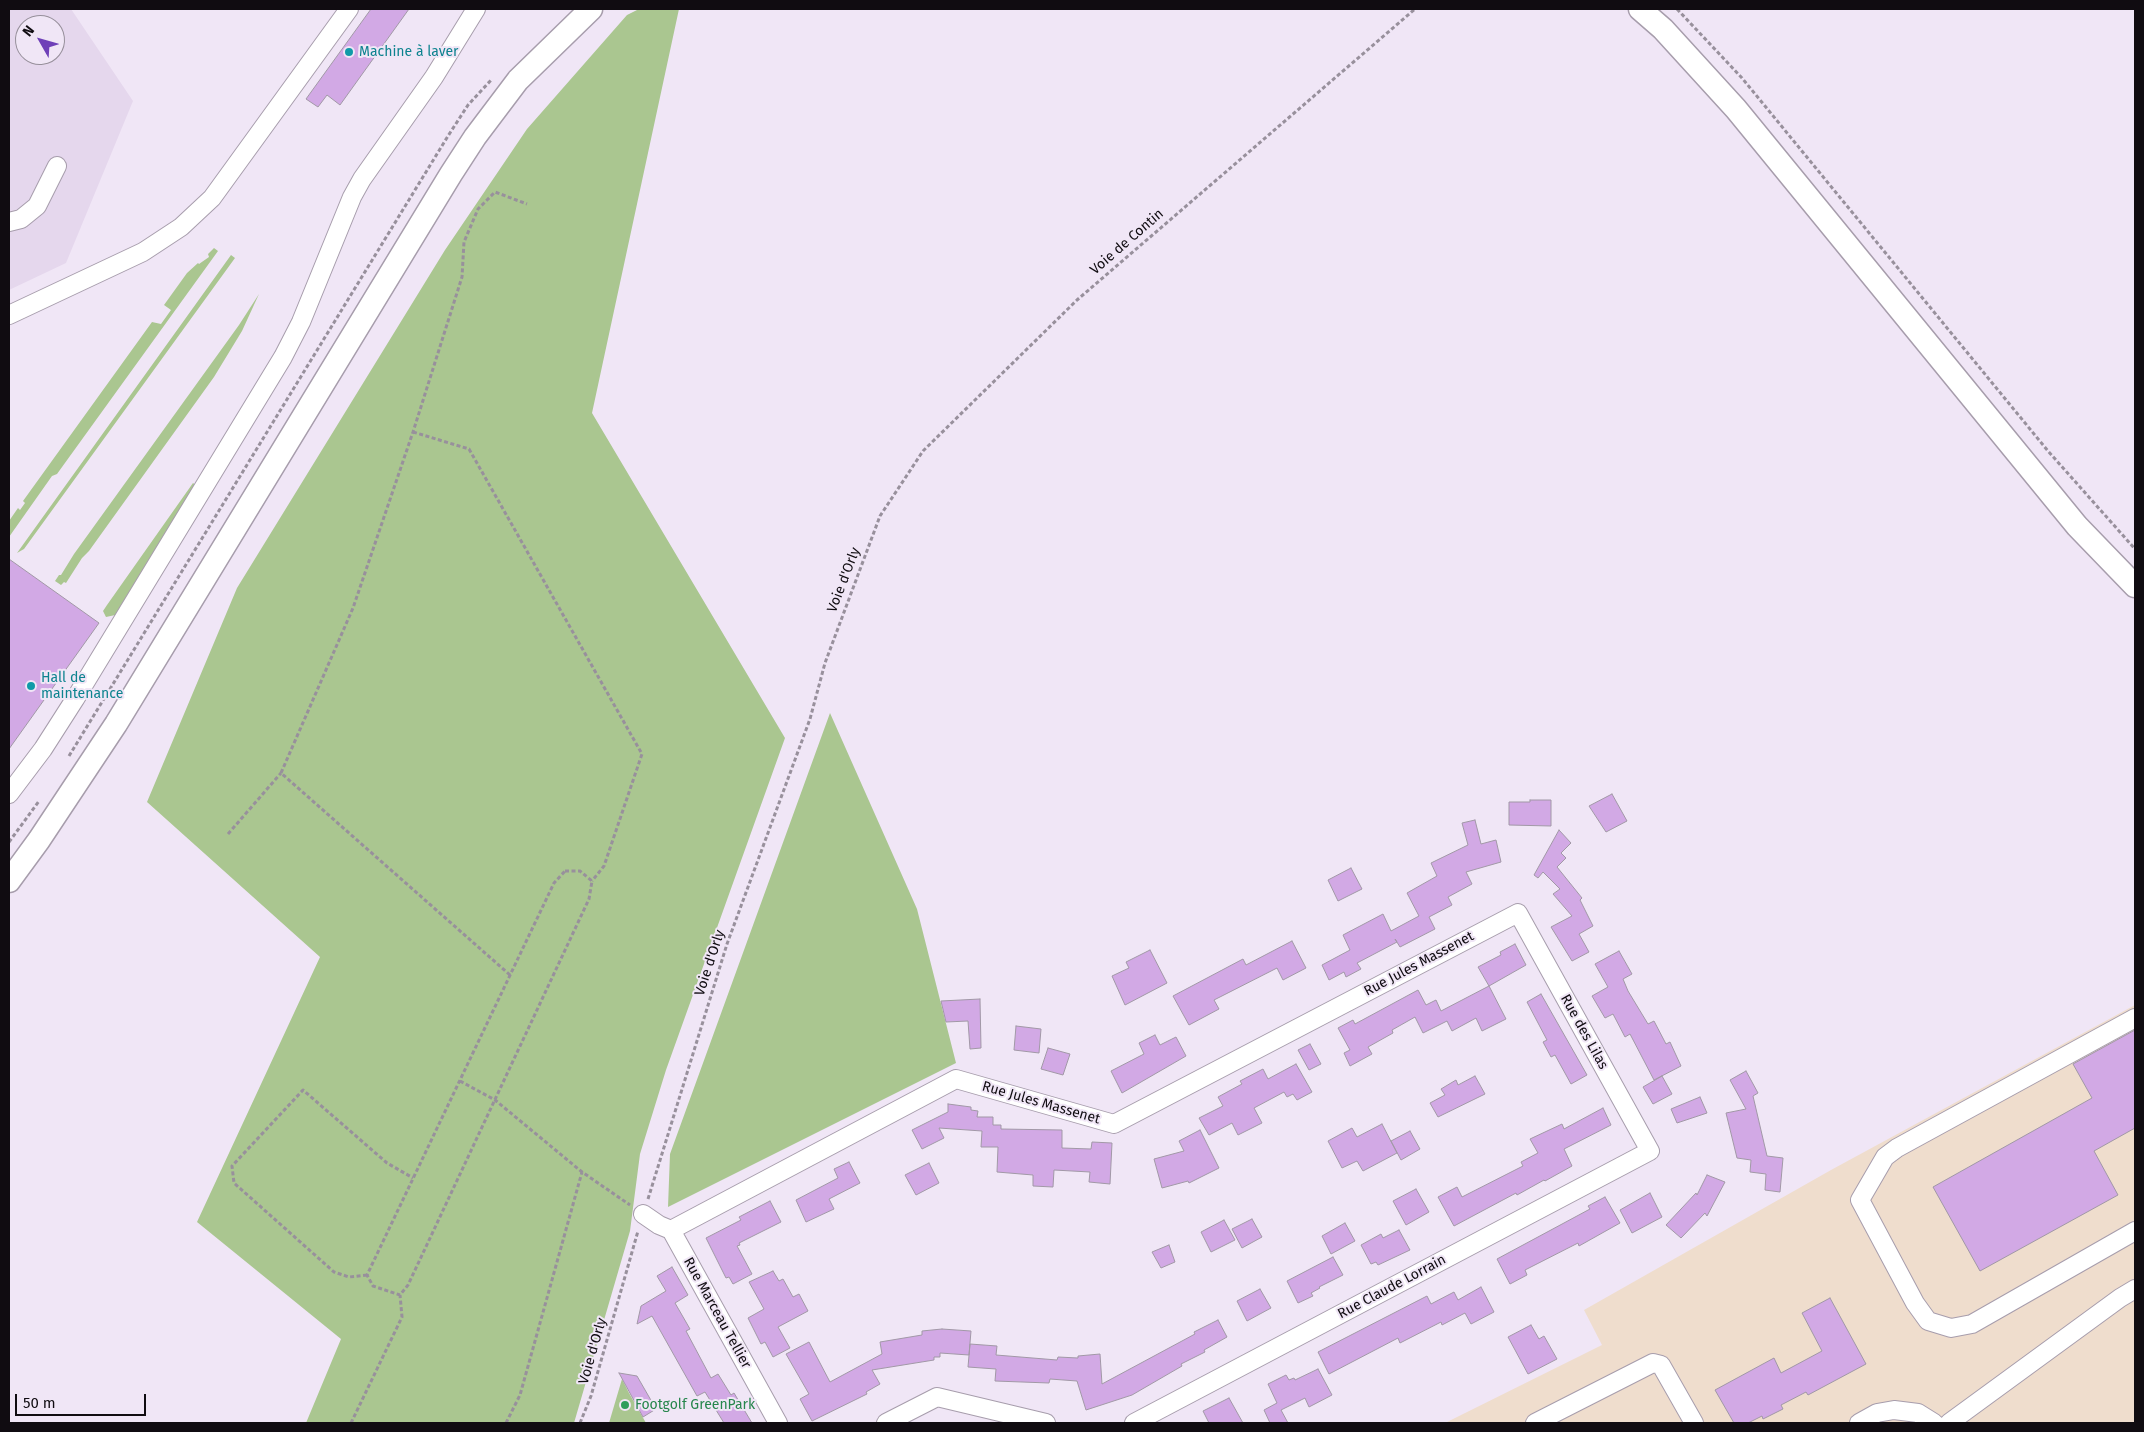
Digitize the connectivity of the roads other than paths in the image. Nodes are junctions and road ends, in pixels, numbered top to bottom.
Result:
1 (349, 9) edge
2 (476, 9) edge
3 (590, 9) edge
4 (1640, 9) edge
5 (57, 166) dead end
6 (9, 222) edge
7 (9, 315) edge
8 (2135, 586) edge
9 (9, 794) edge
10 (9, 882) edge
11 (1518, 913) joint
12 (2135, 1018) edge
13 (1650, 1151) joint
14 (643, 1214) road end
15 (670, 1230) junction
16 (2135, 1231) edge
17 (2135, 1289) edge
18 (1541, 1422) edge
19 (778, 1423) edge
20 (886, 1423) edge
21 (1046, 1423) edge
22 (1134, 1423) edge
23 (1694, 1423) edge
24 (1859, 1423) edge
25 (1934, 1423) edge
26 (1949, 1423) edge

1 - 7 street
2 - 9 street
3 - 10 main road
4 - 8 main road
5 - 6 street
11 - 13 street, Rue des Lilas
11 - 15 street, Rue Jules Massenet
12 - 16 street
13 - 22 street, Rue Claude Lorrain
14 - 15 street
15 - 19 street, Rue Marceau Tellier
17 - 26 street
18 - 23 street
20 - 21 street
24 - 25 street

